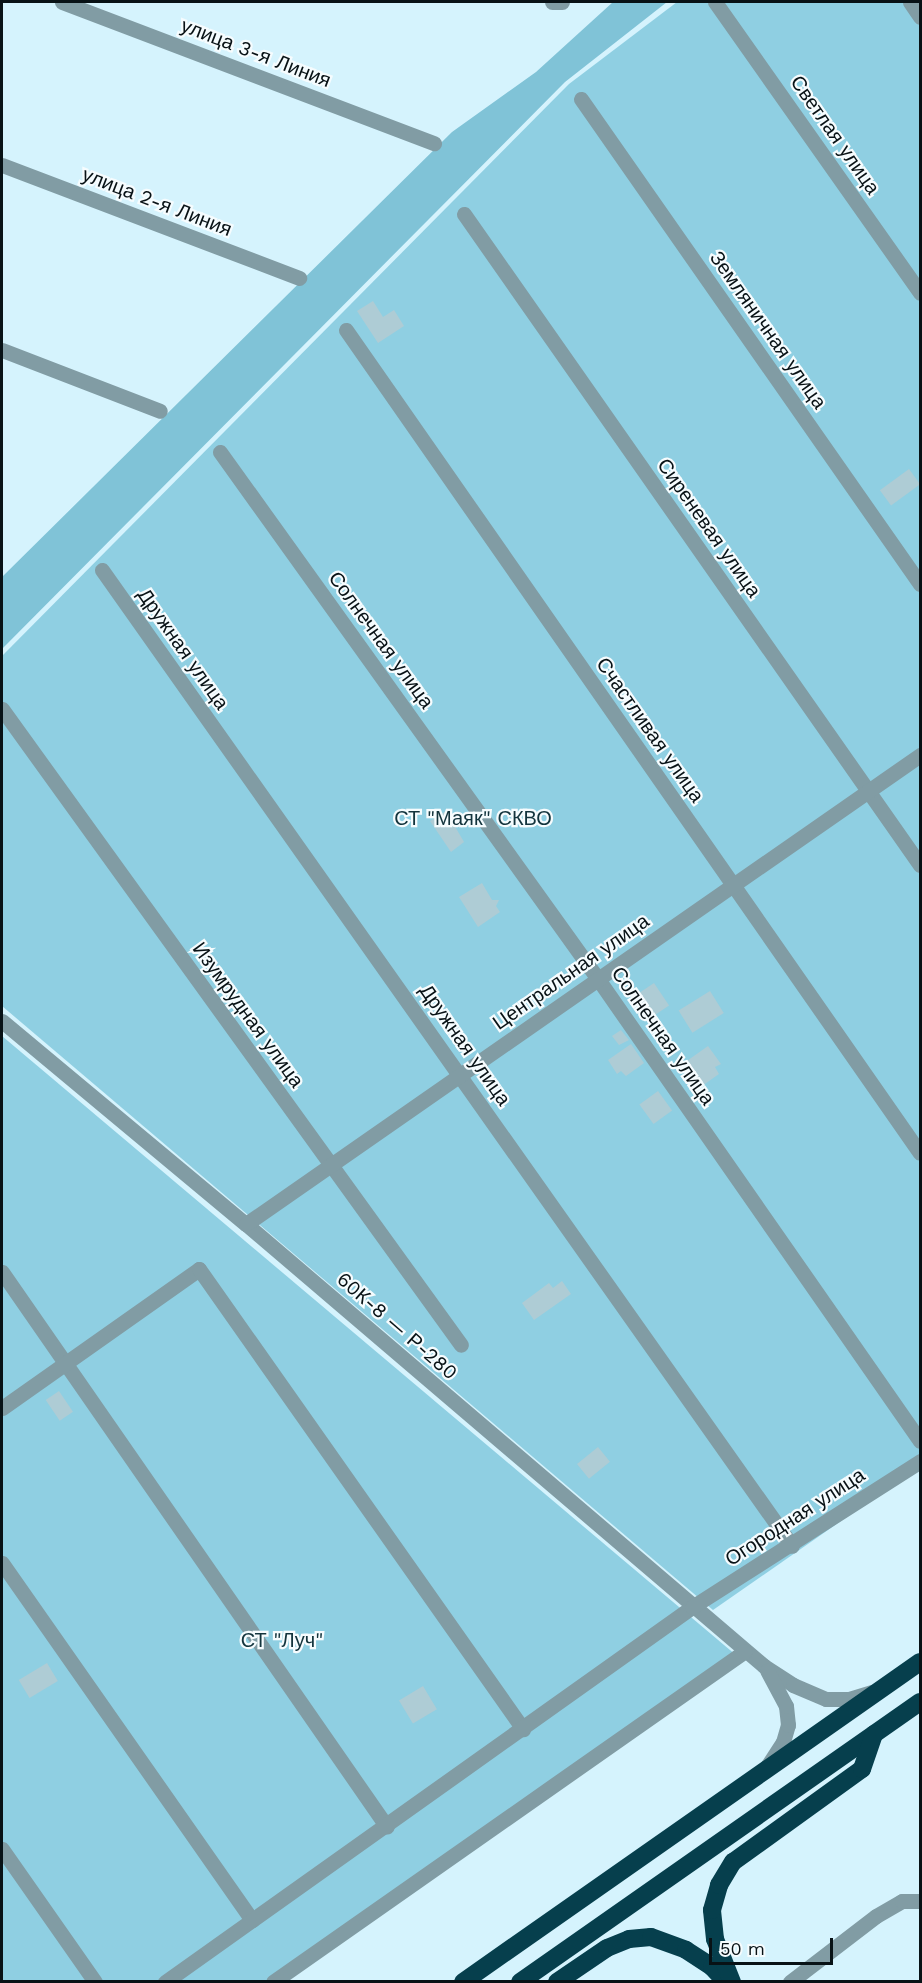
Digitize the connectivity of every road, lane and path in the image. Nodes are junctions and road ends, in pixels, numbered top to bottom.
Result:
1 (62, 2) edge
2 (552, 2) edge
3 (562, 2) edge
4 (715, 2) edge
5 (909, 2) edge
6 (921, 17) edge
7 (581, 99) dead end
8 (434, 143) dead end
9 (2, 165) edge
10 (464, 214) dead end
11 (298, 278) dead end
12 (921, 293) edge
13 (346, 330) dead end
14 (2, 350) edge
15 (160, 411) dead end
16 (220, 452) dead end
17 (102, 570) dead end
18 (921, 584) edge
19 (2, 709) edge
20 (921, 755) edge
21 (868, 791) junction
22 (921, 866) edge
23 (733, 885) junction
24 (598, 979) junction
25 (2, 1021) edge
26 (461, 1075) junction
27 (921, 1153) edge
28 (331, 1165) junction
29 (246, 1224) junction
30 (2, 1272) edge
31 (460, 1345) dead end
32 (65, 1364) junction
33 (2, 1407) edge
34 (921, 1441) edge
35 (921, 1461) edge
36 (792, 1546) junction
37 (2, 1563) edge
38 (692, 1607) junction
39 (745, 1651) junction
40 (921, 1662) edge
41 (764, 1666) junction
42 (883, 1689) junction
43 (921, 1702) edge
44 (523, 1729) junction
45 (874, 1734) junction
46 (762, 1774) junction
47 (387, 1827) junction
48 (2, 1849) edge
49 (921, 1901) edge
50 (252, 1920) junction
51 (95, 1982) edge
52 (165, 1982) edge
53 (273, 1982) edge
54 (463, 1982) edge
55 (520, 1982) edge
56 (557, 1982) edge
57 (726, 1982) edge
58 (732, 1982) edge
59 (790, 1982) edge

1 - 8 street, улица 3-я Линия
2 - 3 street
4 - 12 street, Светлая улица
5 - 6 street
7 - 18 street, Земляничная улица
9 - 11 street, улица 2-я Линия
10 - 21 street, Сиреневая улица
13 - 23 street, Счастливая улица
14 - 15 street
16 - 24 street, Солнечная улица
17 - 26 street, Дружная улица
19 - 28 street, Изумрудная улица
20 - 21 street, Центральная улица
21 - 22 street, Сиреневая улица
21 - 23 street, Центральная улица
23 - 24 street, Центральная улица
23 - 27 street, Счастливая улица
24 - 26 street, Центральная улица
24 - 34 street, Солнечная улица
25 - 29 street, 60К-8 — Р-280
26 - 28 street, Центральная улица
26 - 36 street, Дружная улица
28 - 29 street, Центральная улица
28 - 31 street, Изумрудная улица
29 - 38 street, 60К-8 — Р-280
30 - 32 street
32 - 33 street
32 - 44 street
32 - 47 street
35 - 36 street, Огородная улица
36 - 38 street, Огородная улица
37 - 50 street
38 - 39 street, 60К-8 — Р-280
38 - 44 street, Огородная улица
39 - 41 street, 60К-8 — Р-280
39 - 53 street
40 - 42 highway
41 - 42 street, 60К-8 — Р-280
41 - 46 street, 60К-8 — Р-280
42 - 46 highway
43 - 45 highway
44 - 47 street, Огородная улица
45 - 55 highway
45 - 58 highway
46 - 54 highway
47 - 50 street, Огородная улица
48 - 51 street
49 - 59 street
50 - 52 street, Огородная улица
56 - 57 highway

